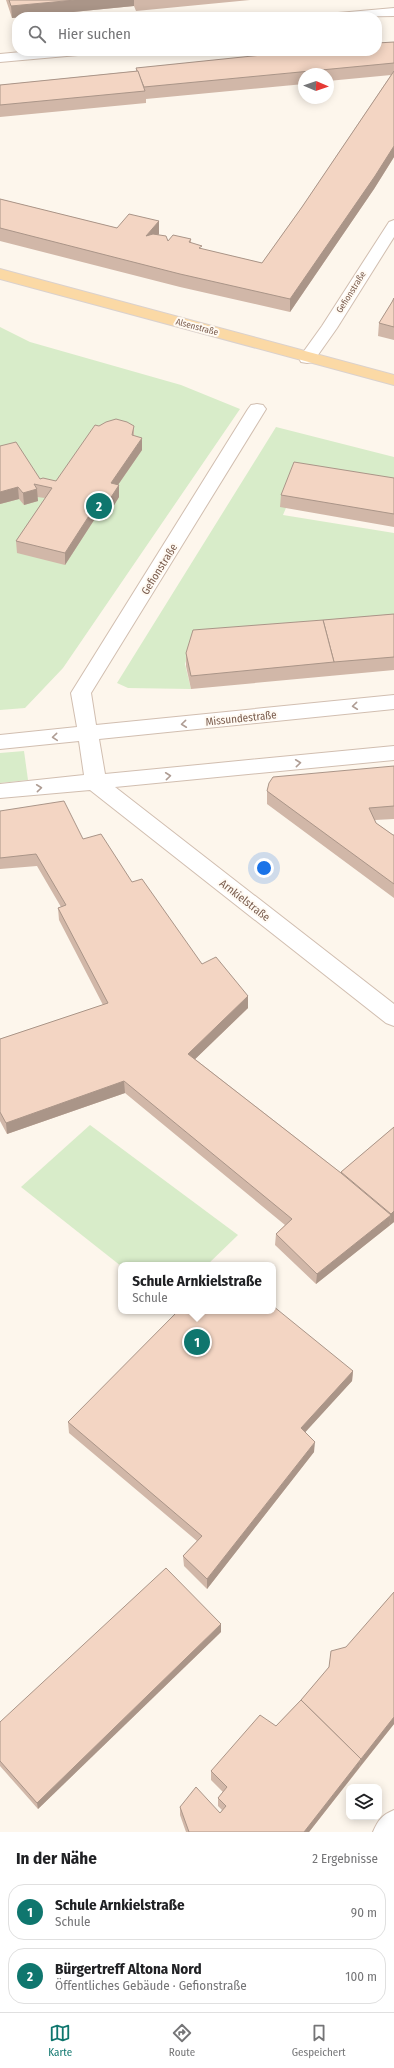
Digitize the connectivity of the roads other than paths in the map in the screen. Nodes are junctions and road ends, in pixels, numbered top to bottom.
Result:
1 (394, 12) edge
2 (382, 13) edge
3 (394, 21) edge
4 (382, 22) edge
5 (12, 48) edge
6 (0, 49) edge
7 (22, 56) edge
8 (0, 58) edge
9 (394, 225) edge
10 (0, 274) edge
11 (307, 358) junction
12 (394, 380) edge
13 (257, 409) dead end
14 (394, 702) edge
15 (88, 734) junction
16 (0, 742) edge
17 (394, 753) edge
18 (96, 783) junction
19 (0, 792) edge
20 (394, 1017) edge
21 (394, 1825) edge
22 (388, 1832) edge

1 - 2 street
3 - 4 street
5 - 6 street
7 - 8 street
9 - 11 street, Gefionstraße
10 - 11 main road, Alsenstraße
11 - 12 main road, Alsenstraße
13 - 15 street, Gefionstraße
14 -> 15 street, Missundestraße
15 -> 16 street, Missundestraße
15 - 18 street
18 -> 17 street
19 -> 18 street
18 - 20 street, Arnkielstraße
21 - 22 street

